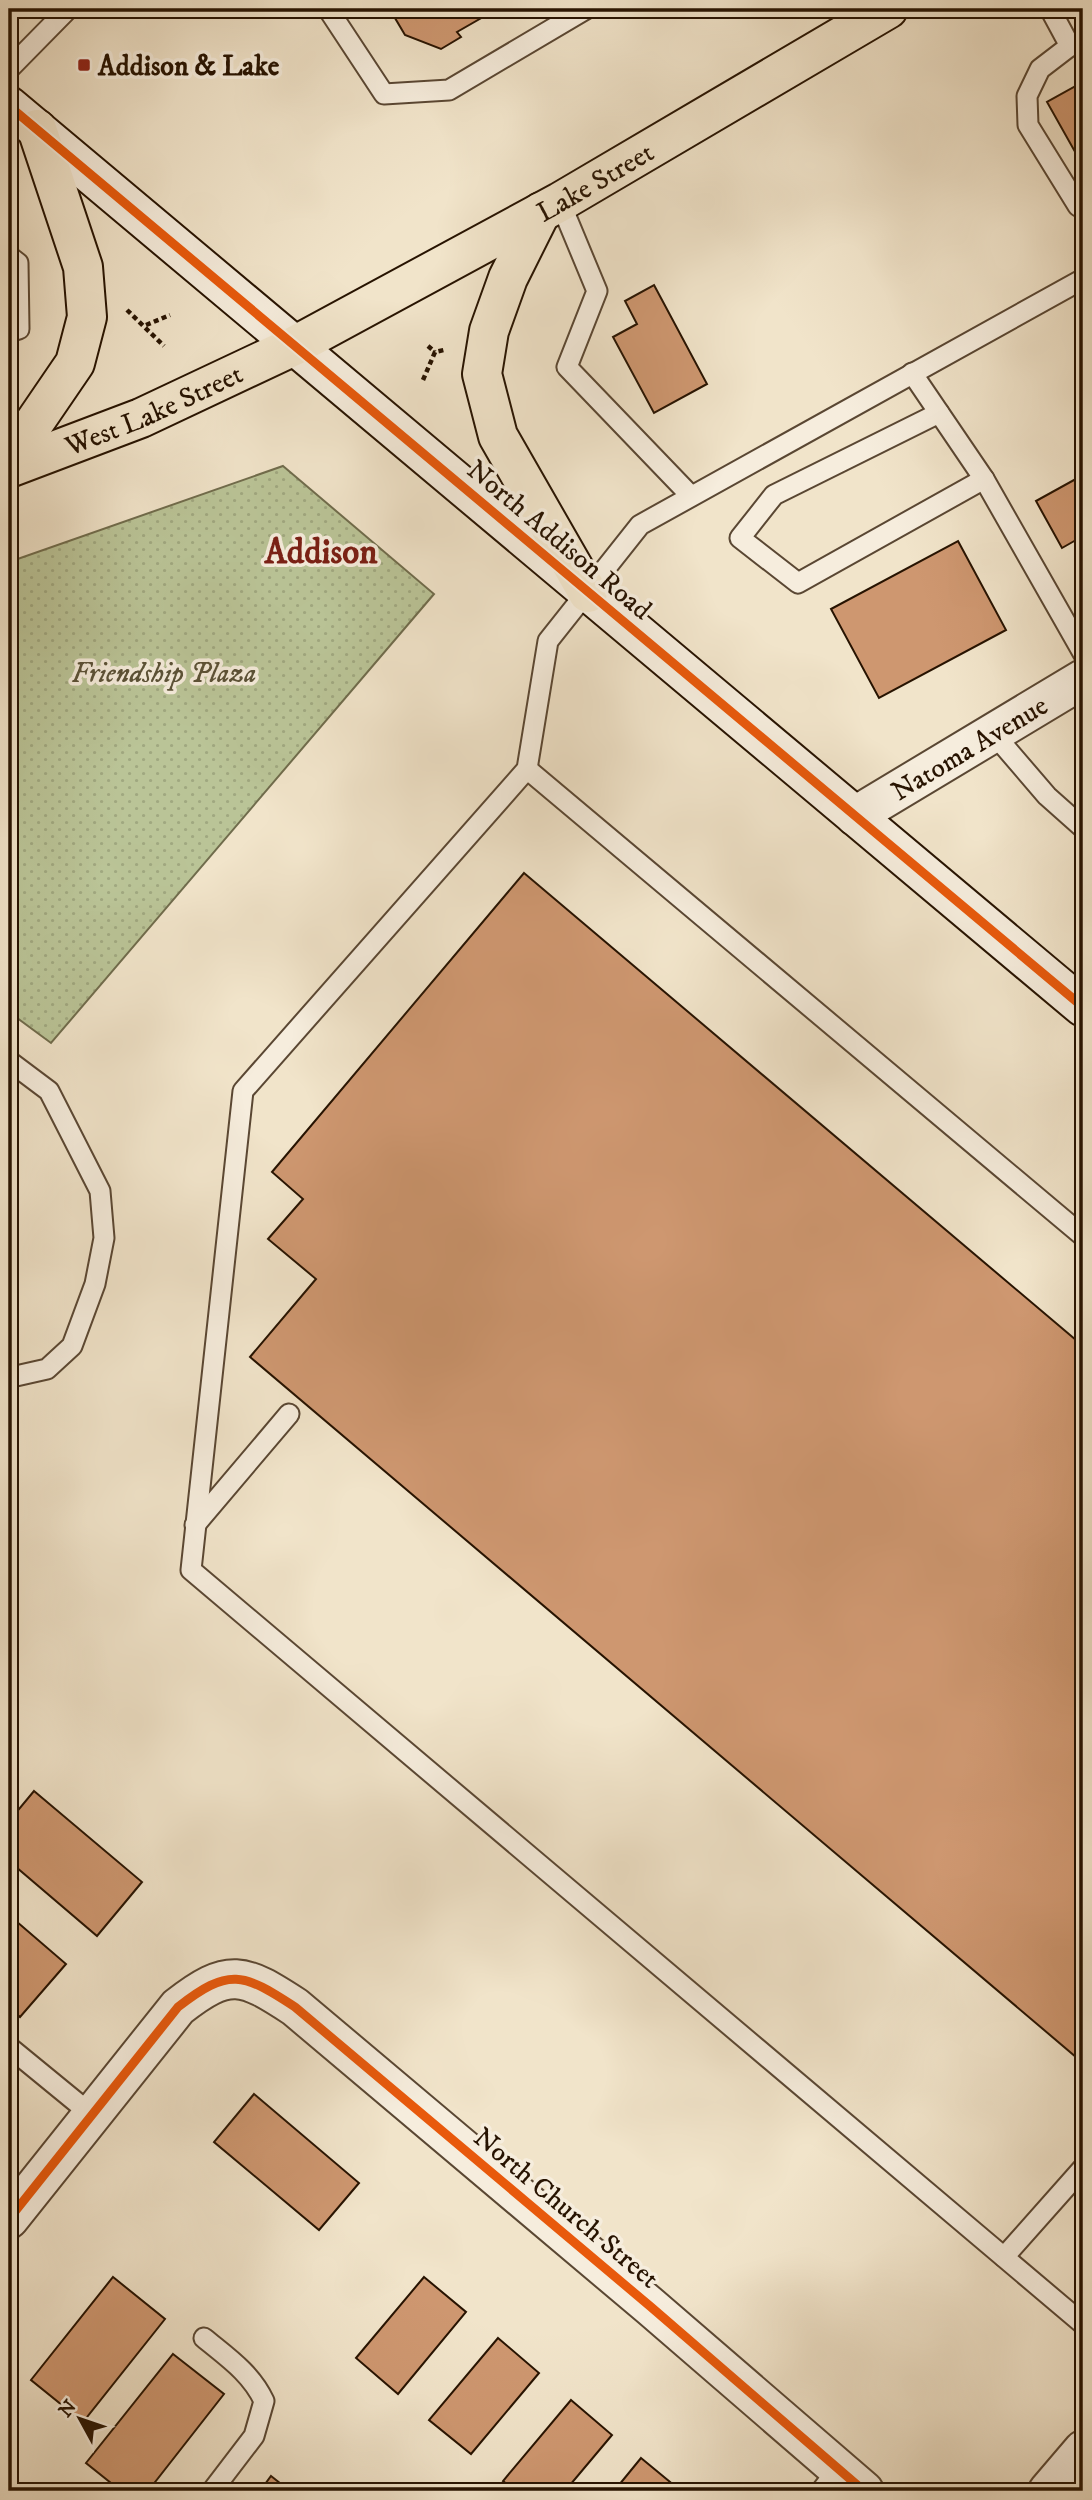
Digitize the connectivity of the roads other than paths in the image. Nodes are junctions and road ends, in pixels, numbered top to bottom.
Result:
1 (68, 9) edge
2 (328, 9) edge
3 (586, 9) edge
4 (888, 9) edge
5 (1050, 9) edge
6 (1077, 45) edge
7 (9, 69) edge
8 (23, 118) edge
9 (550, 207) junction
10 (1083, 209) edge
11 (9, 256) edge
12 (1083, 279) edge
13 (9, 332) edge
14 (296, 345) junction
15 (912, 373) junction
16 (939, 413) junction
17 (9, 445) edge
18 (9, 468) edge
19 (984, 479) junction
20 (691, 496) junction
21 (588, 593) junction
22 (1083, 653) edge
23 (1083, 679) edge
24 (993, 733) junction
25 (527, 769) junction
26 (855, 816) junction
27 (1083, 828) edge
28 (1083, 1007) edge
29 (9, 1061) edge
30 (1083, 1236) edge
31 (11, 1376) edge
32 (289, 1414) dead end
33 (195, 1525) junction
34 (9, 2047) edge
35 (92, 2115) junction
36 (1083, 2168) edge
37 (9, 2219) edge
38 (1004, 2257) junction
39 (1083, 2324) edge
40 (204, 2338) dead end
41 (1083, 2450) edge
42 (841, 2484) edge
43 (212, 2491) edge
44 (1048, 2491) edge

1 - 7 lane
2 - 3 lane
4 - 9 main road, Lake Street
5 - 6 lane
6 - 10 lane
8 - 14 street, North Addison Road
8 - 17 main road
9 - 14 main road, Lake Street
9 - 20 lane
9 - 21 main road
11 - 13 lane
12 - 15 lane
14 - 18 main road, West Lake Street
14 - 21 street, North Addison Road
15 - 16 lane
15 - 20 lane
16 - 19 lane
16 - 19 lane
19 - 22 lane
20 - 21 lane
21 - 25 lane
21 - 26 street, North Addison Road
23 - 24 street, Natoma Avenue
24 - 26 street, Natoma Avenue
24 - 27 lane
25 - 30 lane
25 - 33 lane
26 - 28 street, North Addison Road
29 - 31 lane
32 - 33 lane
33 - 38 lane
34 - 35 lane
35 - 37 street
35 - 42 street, North Church Street
36 - 38 lane
38 - 39 lane
40 - 43 lane
41 - 44 street

